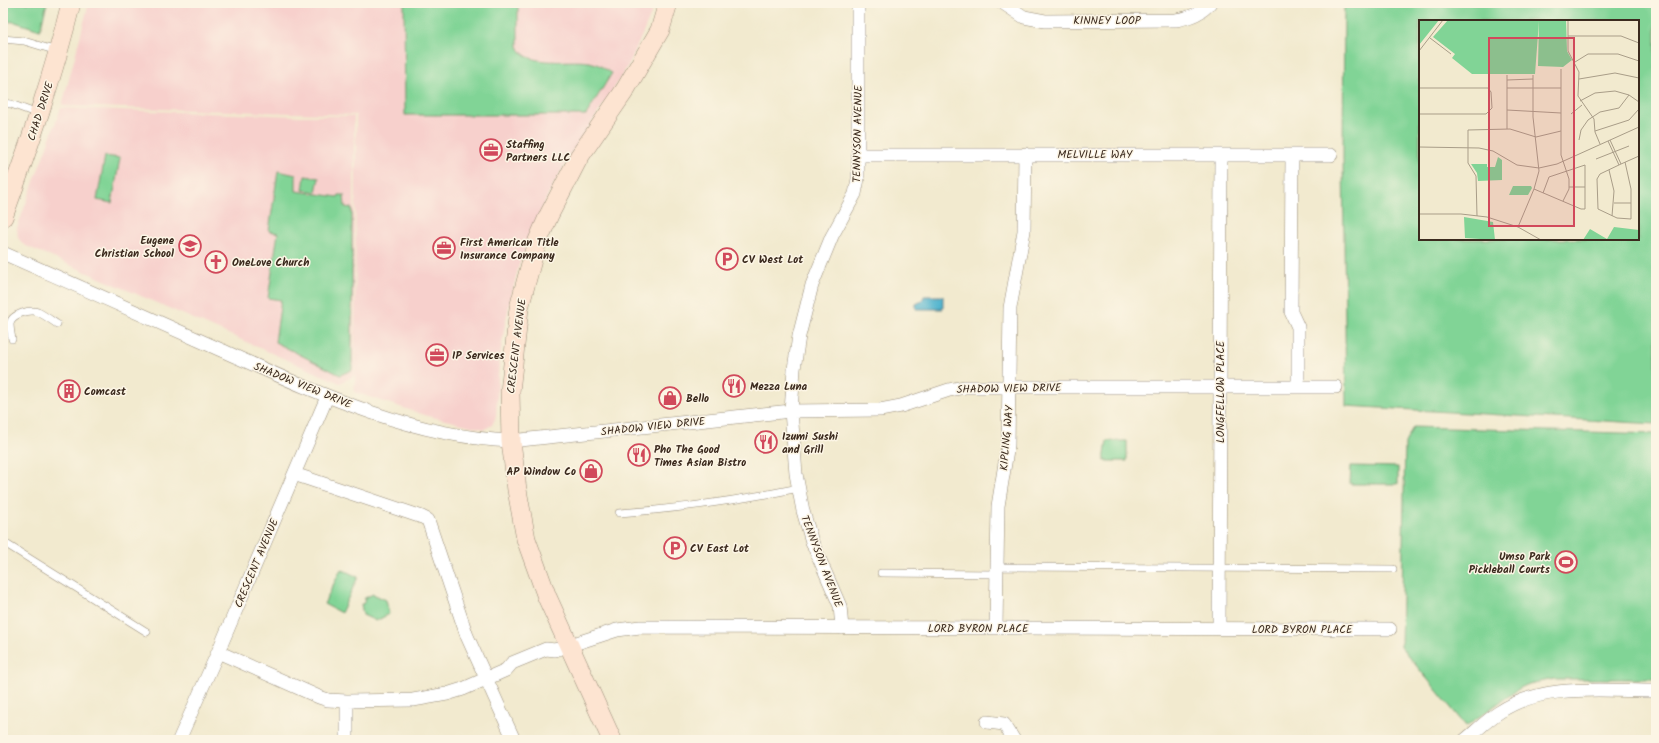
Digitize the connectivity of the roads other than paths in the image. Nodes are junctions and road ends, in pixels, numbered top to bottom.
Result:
1 (71, 3) edge
2 (668, 3) edge
3 (858, 3) edge
4 (1003, 3) edge
5 (1210, 3) edge
6 (3, 39) edge
7 (59, 52) junction
8 (3, 103) edge
9 (40, 114) junction
10 (1025, 154) junction
11 (858, 155) junction
12 (1221, 155) junction
13 (1292, 155) junction
14 (1331, 155) dead end
15 (3, 217) edge
16 (3, 253) edge
17 (57, 324) dead end
18 (12, 339) dead end
19 (1010, 387) junction
20 (1220, 387) junction
21 (1298, 387) junction
22 (1336, 387) dead end
23 (327, 397) junction
24 (791, 411) junction
25 (511, 441) junction
26 (294, 474) junction
27 (799, 488) junction
28 (619, 513) dead end
29 (3, 542) edge
30 (1219, 568) junction
31 (1393, 569) dead end
32 (997, 570) junction
33 (881, 573) dead end
34 (996, 627) junction
35 (842, 628) junction
36 (1218, 629) junction
37 (1390, 630) dead end
38 (147, 632) dead end
39 (562, 648) junction
40 (218, 652) junction
41 (486, 680) junction
42 (1656, 691) edge
43 (347, 701) junction
44 (987, 722) dead end
45 (179, 740) edge
46 (347, 740) edge
47 (514, 740) edge
48 (612, 740) edge
49 (1014, 740) edge
50 (1464, 740) edge

1 - 7 street, CHAD DRIVE
2 - 25 street, CRESCENT AVENUE
3 - 11 street, TENNYSON AVENUE
4 - 5 street, KINNEY LOOP
6 - 7 lane
7 - 9 street, CHAD DRIVE
8 - 9 lane
9 - 15 street, CHAD DRIVE
10 - 11 street, MELVILLE WAY
10 - 12 street, MELVILLE WAY
10 - 19 street, KIPLING WAY
11 - 24 street, TENNYSON AVENUE
12 - 13 street, MELVILLE WAY
12 - 20 street, LONGFELLOW PLACE
13 - 14 street, MELVILLE WAY
13 - 21 street
16 - 23 street, SHADOW VIEW DRIVE
17 - 18 lane
19 - 20 street, SHADOW VIEW DRIVE
19 - 24 street, SHADOW VIEW DRIVE
19 - 32 street, KIPLING WAY
20 - 21 street, SHADOW VIEW DRIVE
20 - 30 street, LONGFELLOW PLACE
21 - 22 street, SHADOW VIEW DRIVE
23 - 25 street, SHADOW VIEW DRIVE
23 - 26 street, CRESCENT AVENUE
24 - 25 street, SHADOW VIEW DRIVE
24 - 27 street, TENNYSON AVENUE
25 - 39 street, CRESCENT AVENUE
26 - 40 street, CRESCENT AVENUE
26 - 41 street
27 - 28 lane
27 - 35 street, TENNYSON AVENUE
29 - 38 lane
30 - 31 lane
30 - 32 lane
30 - 36 street, LONGFELLOW PLACE
32 - 33 lane
32 - 34 street, KIPLING WAY
34 - 35 street, LORD BYRON PLACE
34 - 36 street, LORD BYRON PLACE
35 - 39 street, LORD BYRON PLACE
36 - 37 street, LORD BYRON PLACE
39 - 41 street
39 - 48 street, CRESCENT AVENUE
40 - 43 street
40 - 45 street, CRESCENT AVENUE
41 - 43 street
41 - 47 street
42 - 50 street
43 - 46 street
44 - 49 street

